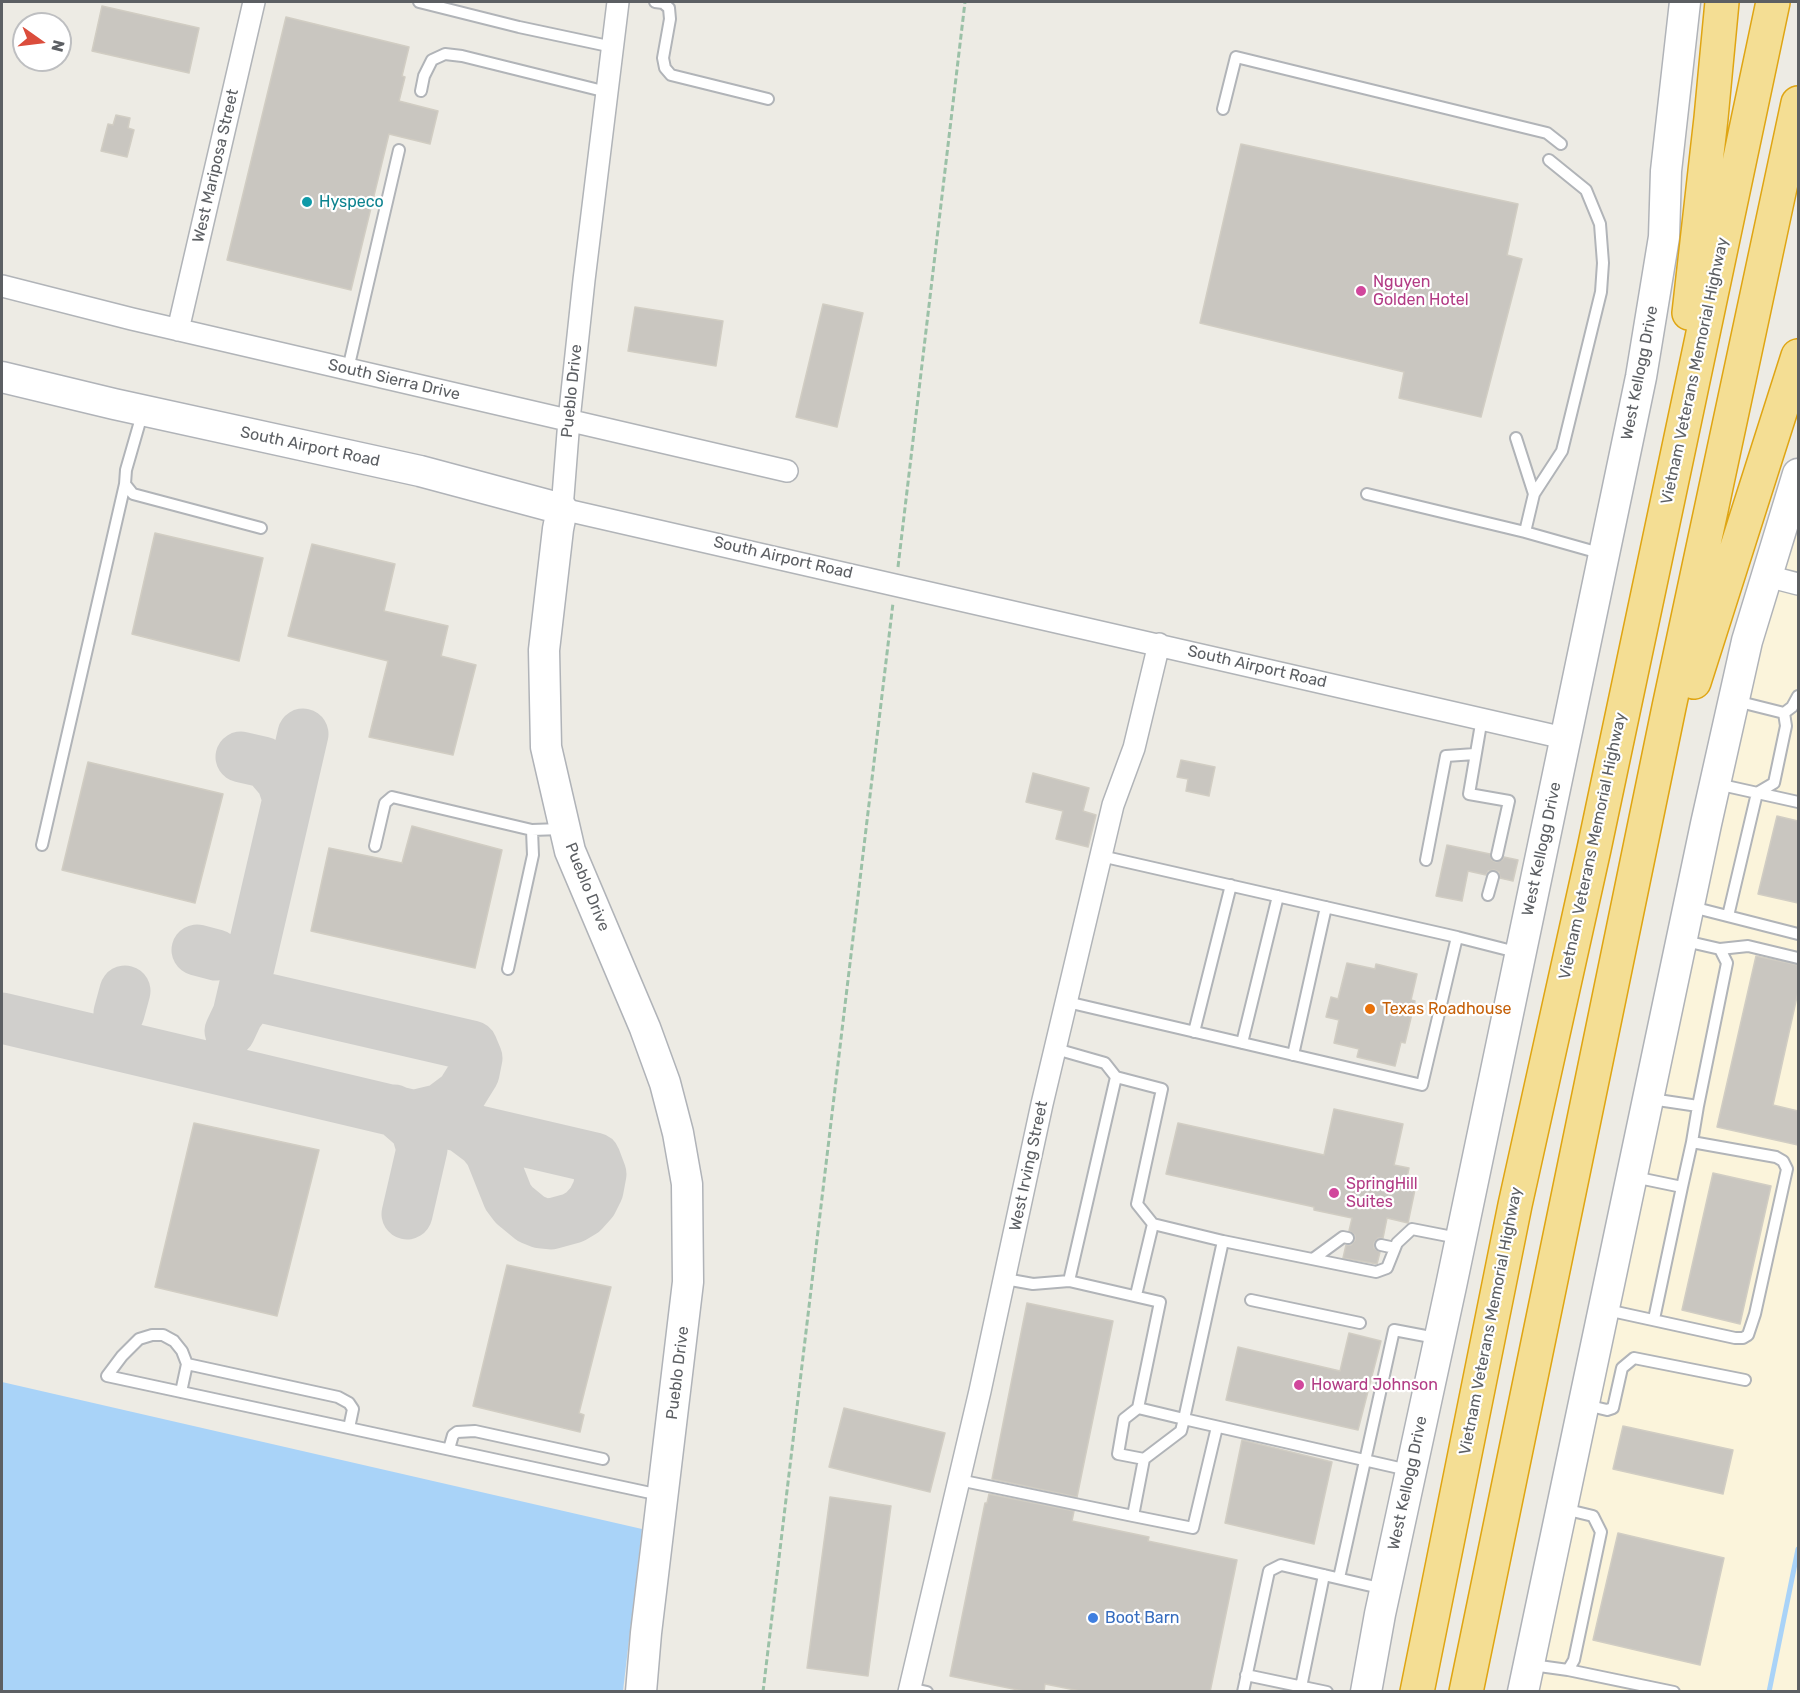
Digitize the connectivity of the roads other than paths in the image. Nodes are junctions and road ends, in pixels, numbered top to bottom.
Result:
1 (254, 2) edge
2 (419, 2) edge
3 (618, 2) edge
4 (655, 2) edge
5 (1684, 2) edge
6 (1722, 2) edge
7 (1773, 2) edge
8 (612, 47) junction
9 (421, 91) dead end
10 (607, 92) junction
11 (768, 99) dead end
12 (1798, 103) edge
13 (1223, 109) dead end
14 (1561, 144) dead end
15 (399, 150) dead end
16 (1549, 160) dead end
17 (2, 286) edge
18 (178, 330) junction
19 (1798, 356) edge
20 (348, 369) junction
21 (2, 377) edge
22 (142, 411) junction
23 (569, 420) junction
24 (1516, 438) dead end
25 (1680, 440) junction
26 (787, 471) dead end
27 (1798, 474) edge
28 (125, 484) junction
29 (1367, 494) dead end
30 (1534, 494) junction
31 (562, 509) junction
32 (261, 528) dead end
33 (1525, 532) junction
34 (1603, 555) junction
35 (1767, 576) junction
36 (1798, 584) edge
37 (1159, 644) junction
38 (1798, 696) edge
39 (1734, 701) junction
40 (1784, 713) junction
41 (1482, 718) junction
42 (1564, 738) junction
43 (1476, 754) junction
44 (1715, 783) junction
45 (1757, 793) junction
46 (1798, 802) edge
47 (565, 829) junction
48 (532, 830) junction
49 (42, 845) dead end
50 (375, 846) dead end
51 (1101, 855) junction
52 (1497, 855) dead end
53 (1426, 860) dead end
54 (1493, 877) dead end
55 (1632, 881) junction
56 (1231, 885) junction
57 (1488, 895) dead end
58 (1278, 896) junction
59 (1689, 906) junction
60 (1326, 907) junction
61 (1728, 916) junction
62 (1798, 934) edge
63 (1457, 937) junction
64 (1682, 940) junction
65 (1720, 949) junction
66 (1520, 953) junction
67 (1798, 958) edge
68 (508, 969) dead end
69 (1067, 1002) junction
70 (1194, 1032) junction
71 (1242, 1043) junction
72 (1056, 1049) junction
73 (1293, 1055) junction
74 (1116, 1077) junction
75 (1648, 1099) junction
76 (1698, 1106) junction
77 (1692, 1142) junction
78 (1632, 1176) junction
79 (1682, 1186) junction
80 (1153, 1224) junction
81 (1348, 1238) dead end
82 (1461, 1239) junction
83 (1223, 1241) junction
84 (1381, 1245) dead end
85 (1395, 1248) junction
86 (1313, 1259) junction
87 (1005, 1279) junction
88 (1069, 1281) junction
89 (1136, 1295) junction
90 (1251, 1300) dead end
91 (1603, 1310) junction
92 (1654, 1319) junction
93 (1360, 1323) dead end
94 (1440, 1339) junction
95 (187, 1365) junction
96 (1745, 1380) dead end
97 (181, 1392) junction
98 (1583, 1405) junction
99 (1138, 1408) junction
100 (1184, 1419) junction
101 (349, 1428) junction
102 (1220, 1428) junction
103 (449, 1449) junction
104 (603, 1459) dead end
105 (1144, 1459) junction
106 (1366, 1461) junction
107 (1411, 1471) junction
108 (959, 1480) junction
109 (663, 1495) junction
110 (1562, 1509) junction
111 (1133, 1516) junction
112 (1324, 1575) junction
113 (1339, 1578) junction
114 (1385, 1589) junction
115 (1568, 1670) junction
116 (1246, 1675) junction
117 (1526, 1678) edge
118 (1300, 1689) edge
119 (915, 1690) edge
120 (641, 1692) edge
121 (1243, 1692) edge
122 (1327, 1692) edge
123 (1366, 1692) edge
124 (1417, 1692) edge
125 (1466, 1692) edge
126 (1674, 1692) edge

1 - 18 street, West Mariposa Street
2 - 8 lane
3 - 8 street, Pueblo Drive
4 - 11 lane
5 - 34 main road, West Kellogg Drive
6 - 25 highway
7 - 25 highway, Vietnam Veterans Memorial Highway
8 - 10 street, Pueblo Drive
9 - 10 lane
10 - 23 street, Pueblo Drive
12 - 55 highway
13 - 14 lane
15 - 20 lane
16 - 30 lane
17 - 18 street, South Sierra Drive
18 - 20 street, South Sierra Drive
19 - 55 highway
20 - 23 street, South Sierra Drive
21 - 22 main road, South Airport Road
22 - 28 lane
22 - 31 main road, South Airport Road
23 - 26 street, South Sierra Drive
23 - 31 street, Pueblo Drive
24 - 30 lane
25 - 124 highway, Vietnam Veterans Memorial Highway
27 - 35 main road
28 - 32 lane
28 - 49 lane
29 - 33 lane
30 - 33 lane
31 - 37 street, South Airport Road
31 - 47 main road, Pueblo Drive
33 - 34 lane
34 - 42 main road, West Kellogg Drive
35 - 36 street
35 - 39 main road
37 - 41 street, South Airport Road
37 - 51 street, West Irving Street
38 - 40 lane
39 - 40 lane
39 - 44 main road
40 - 45 lane
41 - 42 street, South Airport Road
41 - 43 lane
42 - 66 main road, West Kellogg Drive
43 - 52 lane
43 - 53 lane
44 - 45 lane
44 - 59 main road
45 - 46 lane
45 - 61 lane
47 - 48 lane
47 - 109 main road, Pueblo Drive
48 - 50 lane
48 - 68 lane
51 - 56 lane
51 - 69 street, West Irving Street
54 - 57 lane
55 - 125 highway
56 - 58 lane
56 - 70 lane
58 - 60 lane
58 - 71 lane
59 - 61 lane
59 - 64 main road
60 - 63 lane
60 - 73 lane
61 - 62 lane
63 - 66 lane
63 - 73 lane
64 - 65 lane
64 - 75 main road
65 - 67 lane
65 - 76 lane
66 - 82 main road, West Kellogg Drive
69 - 70 lane
69 - 72 street, West Irving Street
70 - 71 lane
71 - 73 lane
72 - 74 lane
72 - 87 street, West Irving Street
74 - 80 lane
74 - 88 lane
75 - 76 lane
75 - 78 main road
76 - 77 lane
77 - 79 lane
77 - 92 lane
78 - 79 lane
78 - 91 main road
79 - 92 lane
80 - 83 lane
80 - 89 lane
81 - 86 lane
82 - 85 lane
82 - 94 main road, West Kellogg Drive
83 - 86 lane
83 - 100 lane
84 - 85 lane
85 - 86 lane
87 - 88 lane
87 - 108 street, West Irving Street
88 - 89 lane
89 - 99 lane
90 - 93 lane
91 - 92 lane
91 - 98 main road
94 - 106 lane
94 - 107 main road, West Kellogg Drive
95 - 97 lane
95 - 97 lane
95 - 101 lane
96 - 98 lane
97 - 101 lane
98 - 110 main road
99 - 100 lane
99 - 105 lane
100 - 102 lane
100 - 105 lane
101 - 103 lane
102 - 106 lane
102 - 111 lane
103 - 104 lane
103 - 109 lane
105 - 111 lane
106 - 107 lane
106 - 113 lane
107 - 114 main road, West Kellogg Drive
108 - 111 lane
108 - 119 street, West Irving Street
109 - 120 main road, Pueblo Drive
110 - 115 lane
110 - 117 main road
112 - 113 lane
112 - 116 lane
112 - 118 lane
113 - 114 lane
114 - 123 main road, West Kellogg Drive
115 - 117 lane
115 - 126 lane
116 - 118 lane
116 - 121 lane
118 - 122 lane

